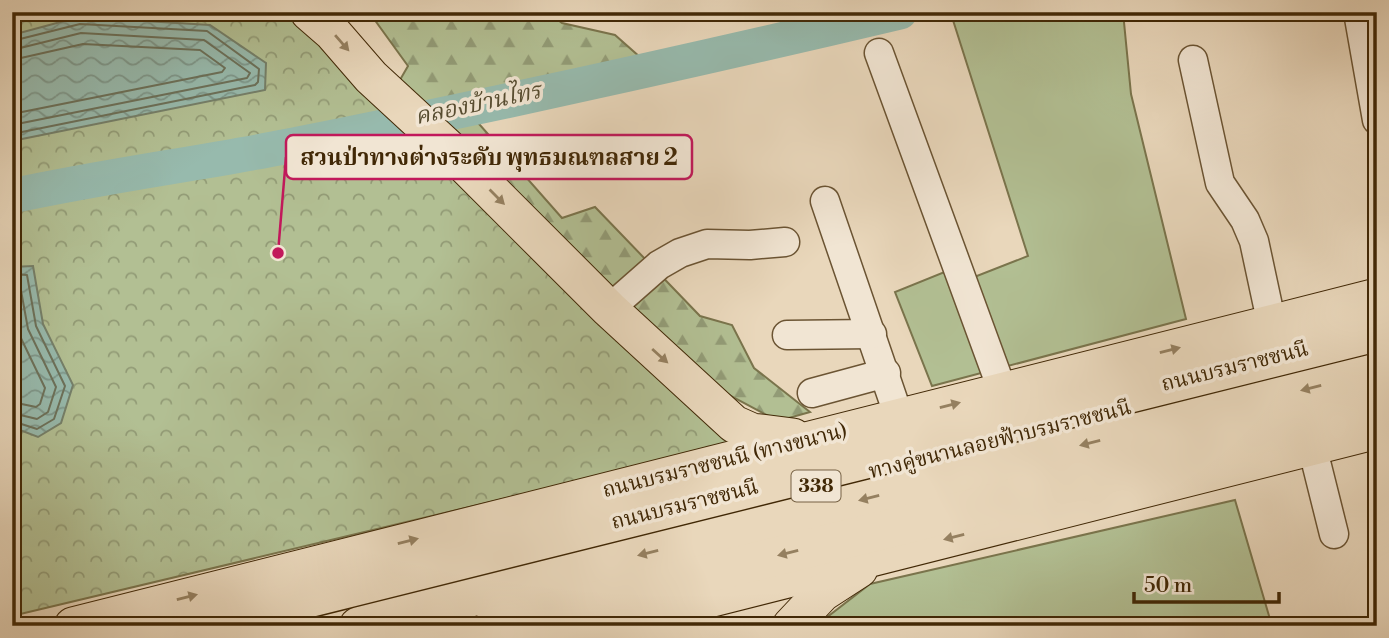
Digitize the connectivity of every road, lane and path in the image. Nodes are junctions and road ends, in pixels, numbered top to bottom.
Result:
1 (309, 12) edge
2 (1358, 12) edge
3 (879, 53) dead end
4 (1193, 60) dead end
5 (1377, 120) edge
6 (825, 201) dead end
7 (785, 242) dead end
8 (1377, 298) edge
9 (1377, 306) edge
10 (609, 309) junction
11 (1272, 325) junction
12 (1377, 332) edge
13 (872, 334) junction
14 (787, 335) dead end
15 (1377, 347) edge
16 (1377, 372) edge
17 (886, 373) junction
18 (1003, 391) junction
19 (812, 393) dead end
20 (1131, 393) junction
21 (1377, 404) edge
22 (1377, 416) edge
23 (899, 417) junction
24 (1377, 430) edge
25 (812, 439) junction
26 (1312, 446) junction
27 (1169, 458) junction
28 (1334, 534) dead end
29 (884, 554) junction
30 (74, 626) edge
31 (197, 626) edge
32 (256, 626) edge
33 (358, 626) edge
34 (493, 626) edge
35 (601, 626) edge
36 (791, 626) edge

1 -> 10 main road
2 - 5 street
3 - 18 street
4 - 11 street
6 - 13 street
7 - 10 street
8 - 11 main road, ถนนบรมราชชนนี (ทางขนาน) / 338
9 - 20 highway
10 -> 25 main road
18 -> 11 main road, ถนนบรมราชชนนี (ทางขนาน) / 338
12 - 20 highway, ถนนบรมราชชนนี / 338
13 - 14 street
13 - 17 street
15 - 32 main road, ทางคู่ขนานลอยฟ้าบรมราชชนนี / 338
16 -> 33 main road, ทางคู่ขนานลอยฟ้าบรมราชชนนี / 338
17 - 19 street
17 - 23 street
23 -> 18 main road, ถนนบรมราชชนนี (ทางขนาน) / 338
20 - 31 highway, ถนนบรมราชชนนี / 338
21 - 27 highway
22 - 27 highway
23 - 25 main road, ถนนบรมราชชนนี (ทางขนาน) / 338
24 - 26 main road
30 -> 25 main road, ถนนบรมราชชนนี (ทางขนาน) / 338
26 - 28 street
26 -> 29 main road
27 -> 34 highway
29 - 35 main road
29 - 36 main road

